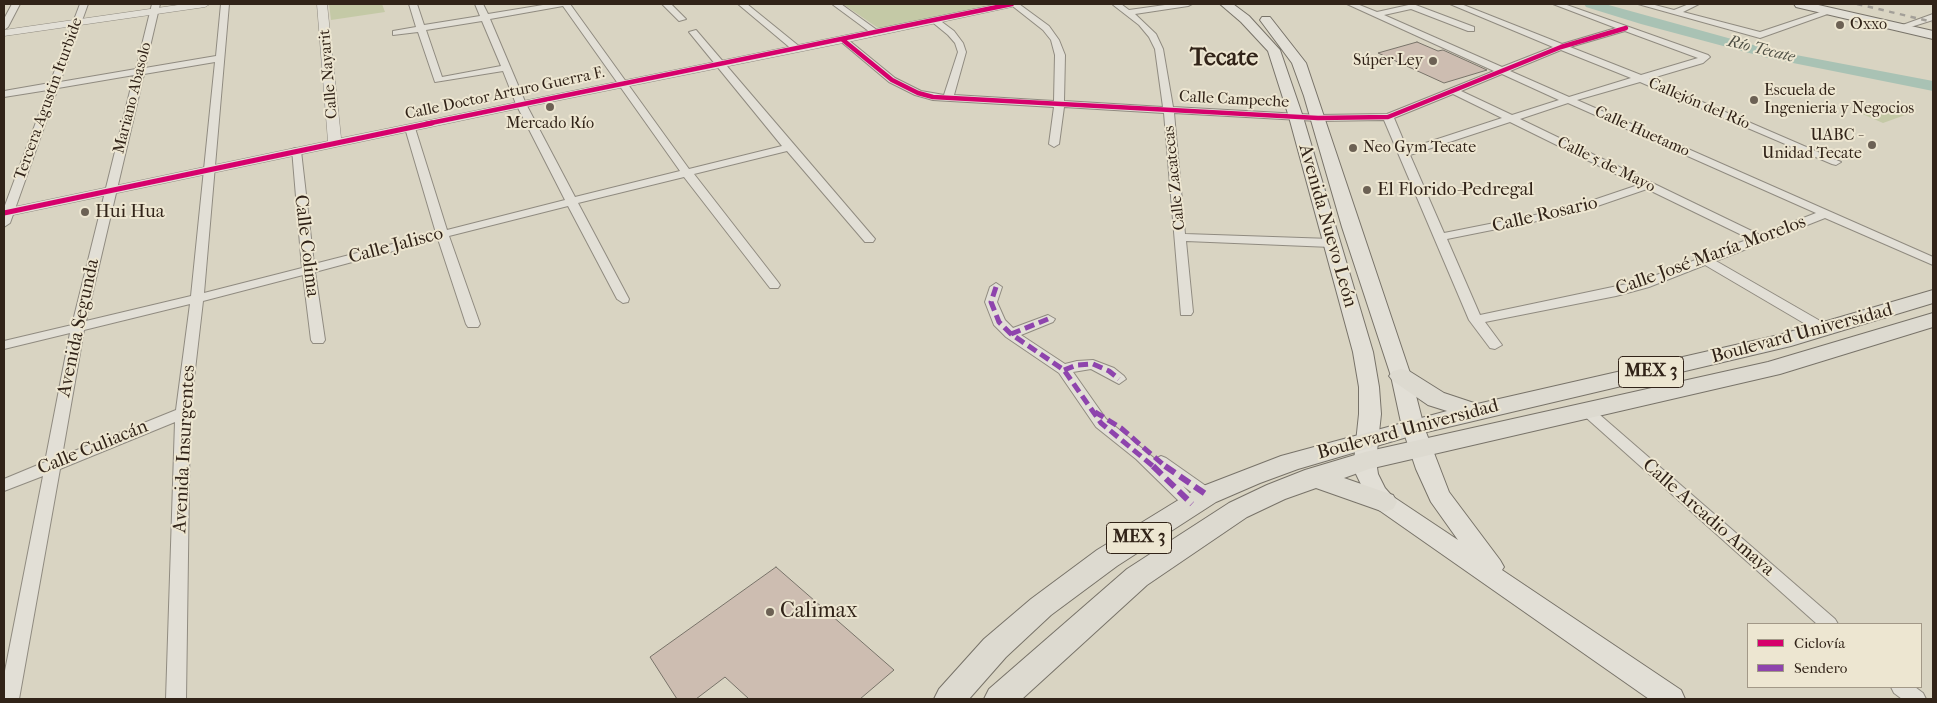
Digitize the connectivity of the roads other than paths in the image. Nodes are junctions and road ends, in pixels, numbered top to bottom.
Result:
1 (16, 4) edge
2 (84, 4) edge
3 (206, 4) edge
4 (225, 4) edge
5 (322, 4) edge
6 (413, 4) edge
7 (479, 4) edge
8 (562, 4) edge
9 (566, 4) edge
10 (666, 4) edge
11 (742, 4) edge
12 (836, 4) edge
13 (1013, 4) edge
14 (1116, 4) edge
15 (1188, 4) edge
16 (1226, 4) edge
17 (1246, 4) edge
18 (1351, 4) edge
19 (1454, 4) edge
20 (1557, 4) edge
21 (1642, 4) edge
22 (1695, 4) edge
23 (1800, 4) edge
24 (155, 8) edge
25 (1832, 11) junction
26 (1129, 12) junction
27 (1674, 13) junction
28 (1376, 15) junction
29 (1933, 17) edge
30 (483, 18) junction
31 (682, 19) dead end
32 (935, 21) junction
33 (78, 23) junction
34 (4, 27) edge
35 (1901, 27) junction
36 (422, 28) junction
37 (1626, 28) junction
38 (1471, 29) dead end
39 (693, 32) dead end
40 (396, 33) dead end
41 (877, 33) junction
42 (4, 34) edge
43 (1933, 35) edge
44 (843, 40) junction
45 (1561, 47) junction
46 (797, 49) junction
47 (221, 58) junction
48 (719, 65) junction
49 (506, 68) junction
50 (1500, 70) junction
51 (138, 72) junction
52 (1639, 78) junction
53 (623, 84) junction
54 (54, 85) junction
55 (1454, 92) junction
56 (4, 94) edge
57 (948, 98) junction
58 (1568, 100) junction
59 (521, 104) junction
60 (1059, 105) junction
61 (1168, 111) junction
62 (1296, 117) junction
63 (1388, 117) junction
64 (1318, 118) junction
65 (1511, 119) junction
66 (410, 128) junction
67 (335, 144) junction
68 (1054, 144) dead end
69 (789, 147) junction
70 (296, 152) junction
71 (1404, 153) junction
72 (1836, 162) dead end
73 (210, 170) junction
74 (687, 173) junction
75 (1648, 185) junction
76 (109, 192) junction
77 (573, 202) junction
78 (1827, 213) junction
79 (5, 216) edge
80 (442, 234) junction
81 (1441, 236) junction
82 (1181, 237) junction
83 (869, 239) dead end
84 (1759, 239) junction
85 (1331, 244) junction
86 (1704, 259) junction
87 (1933, 261) edge
88 (309, 269) junction
89 (774, 285) dead end
90 (996, 286) dead end
91 (1933, 296) edge
92 (196, 299) junction
93 (623, 299) dead end
94 (1186, 312) dead end
95 (1048, 319) dead end
96 (1476, 320) junction
97 (1933, 320) edge
98 (473, 324) dead end
99 (78, 328) junction
100 (1824, 330) junction
101 (1011, 334) junction
102 (318, 340) dead end
103 (1783, 341) junction
104 (4, 345) edge
105 (1495, 345) dead end
106 (1772, 368) junction
107 (1064, 370) junction
108 (1401, 376) junction
109 (1119, 379) dead end
110 (1587, 411) junction
111 (1476, 412) junction
112 (183, 413) junction
113 (1417, 438) junction
114 (1366, 451) junction
115 (52, 465) junction
116 (1314, 477) junction
117 (4, 485) edge
118 (1200, 500) junction
119 (1384, 502) junction
120 (1505, 584) junction
121 (1828, 623) edge
122 (1902, 688) edge
123 (959, 695) edge
124 (9, 699) edge
125 (176, 699) edge
126 (1000, 699) edge
127 (1671, 699) edge
128 (1916, 699) edge

1 - 34 street
2 - 33 street, Tercera Agustin Iturbide
3 - 24 street
4 - 47 street, Avenida Insurgentes
5 - 67 street, Calle Nayarit
6 - 36 street
7 - 30 street
8 - 30 street
9 - 53 street
10 - 31 street
11 - 46 street
12 - 41 street
13 - 32 street, Calle Doctor Arturo Guerra F.
13 - 60 street
14 - 26 street, Calle Zacatecas
15 - 26 street
16 - 62 main road, Avenida Nuevo León
17 - 64 main road, Avenida Nuevo León
18 - 28 street, Calle Huetamo
19 - 45 street, Callejón del Río
20 - 37 street
21 - 27 street
22 - 27 street
23 - 25 main road
24 - 33 street
24 - 51 street, Mariano Abasolo
25 - 27 street
25 - 35 main road
26 - 61 street, Calle Zacatecas
28 - 38 street
28 - 50 street, Calle Huetamo
29 - 35 street
30 - 36 street
30 - 49 street
32 - 41 street, Calle Doctor Arturo Guerra F.
32 - 57 street
33 - 42 street
33 - 54 street, Tercera Agustin Iturbide
35 - 43 main road
36 - 40 street
36 - 49 street
37 - 45 street, Calle Campeche
37 - 52 street
39 - 48 street
41 - 44 street, Calle Doctor Arturo Guerra F.
44 - 46 street, Calle Doctor Arturo Guerra F.
44 - 57 street, Calle Campeche
45 - 50 street, Calle Campeche
45 - 52 street, Callejón del Río
46 - 48 street, Calle Doctor Arturo Guerra F.
47 - 51 street
47 - 73 street, Avenida Insurgentes
48 - 53 street, Calle Doctor Arturo Guerra F.
48 - 69 street
49 - 59 street
50 - 55 street, Calle Campeche
50 - 58 street, Calle Huetamo
51 - 54 street
51 - 76 street, Mariano Abasolo
52 - 58 street
52 - 72 street, Callejón del Río
53 - 59 street, Calle Doctor Arturo Guerra F.
53 - 74 street
54 - 56 street
54 - 79 street, Tercera Agustin Iturbide
55 - 63 street, Calle Campeche
55 - 65 street, Calle 5 de Mayo
57 - 60 street, Calle Campeche
58 - 65 street
58 - 78 street, Calle Huetamo
59 - 66 street, Calle Doctor Arturo Guerra F.
59 - 77 street
60 - 61 street, Calle Campeche
60 - 68 street
61 - 62 street, Calle Campeche
61 - 82 street, Calle Zacatecas
62 - 64 street, Calle Campeche
62 - 85 main road, Avenida Nuevo León
63 - 64 street, Calle Campeche
63 - 71 street
64 - 108 main road, Avenida Nuevo León
65 - 71 street
65 - 75 street, Calle 5 de Mayo
66 - 67 street, Calle Doctor Arturo Guerra F.
66 - 80 street
67 - 70 street, Calle Doctor Arturo Guerra F.
69 - 74 street, Calle Jalisco
69 - 83 street
70 - 73 street, Calle Doctor Arturo Guerra F.
70 - 88 street, Calle Colima
71 - 81 street
73 - 76 street, Calle Doctor Arturo Guerra F.
73 - 92 street, Avenida Insurgentes
74 - 77 street, Calle Jalisco
74 - 89 street
75 - 81 street, Calle Rosario
75 - 84 street, Calle 5 de Mayo
76 - 79 street, Calle Doctor Arturo Guerra F.
76 - 99 street, Avenida Segunda
77 - 80 street, Calle Jalisco
77 - 93 street
78 - 84 street, Calle José María Morelos
78 - 87 street, Calle Huetamo
80 - 88 street, Calle Jalisco
80 - 98 street
81 - 96 street
82 - 85 street
82 - 94 street, Calle Zacatecas
84 - 86 street, Calle José María Morelos
85 - 114 main road, Avenida Nuevo León
86 - 96 street, Calle José María Morelos
86 - 100 street
88 - 92 street, Calle Jalisco
88 - 102 street, Calle Colima
90 - 101 street
91 - 100 main road, Boulevard Universidad / MEX 3
92 - 99 street, Calle Jalisco
92 - 112 street, Avenida Insurgentes
95 - 101 street
96 - 105 street
97 - 106 main road, Boulevard Universidad / MEX 3
99 - 104 street, Calle Jalisco
99 - 115 street, Avenida Segunda
100 - 103 main road, Boulevard Universidad / MEX 3
101 - 107 street
103 - 106 main road
103 - 111 main road, Boulevard Universidad / MEX 3
106 - 110 main road, Boulevard Universidad / MEX 3
107 - 109 street
107 - 118 street
108 - 111 main road
108 - 113 main road, Avenida Nuevo León
110 - 113 main road, Boulevard Universidad / MEX 3
110 - 121 street, Calle Arcadio Amaya
111 - 113 main road, Boulevard Universidad / MEX 3
112 - 115 street, Calle Culiacán
112 - 125 street, Avenida Insurgentes
113 - 114 main road, Boulevard Universidad / MEX 3
113 - 120 main road, Avenida Nuevo León
114 - 116 main road, Boulevard Universidad / MEX 3
114 - 118 main road, Boulevard Universidad / MEX 3
114 - 119 main road
115 - 117 street, Calle Culiacán
115 - 124 street, Avenida Segunda
116 - 119 main road
116 - 126 main road, Boulevard Universidad / MEX 3
118 - 123 main road, Boulevard Universidad / MEX 3
119 - 120 main road
120 - 127 main road
122 - 128 street

